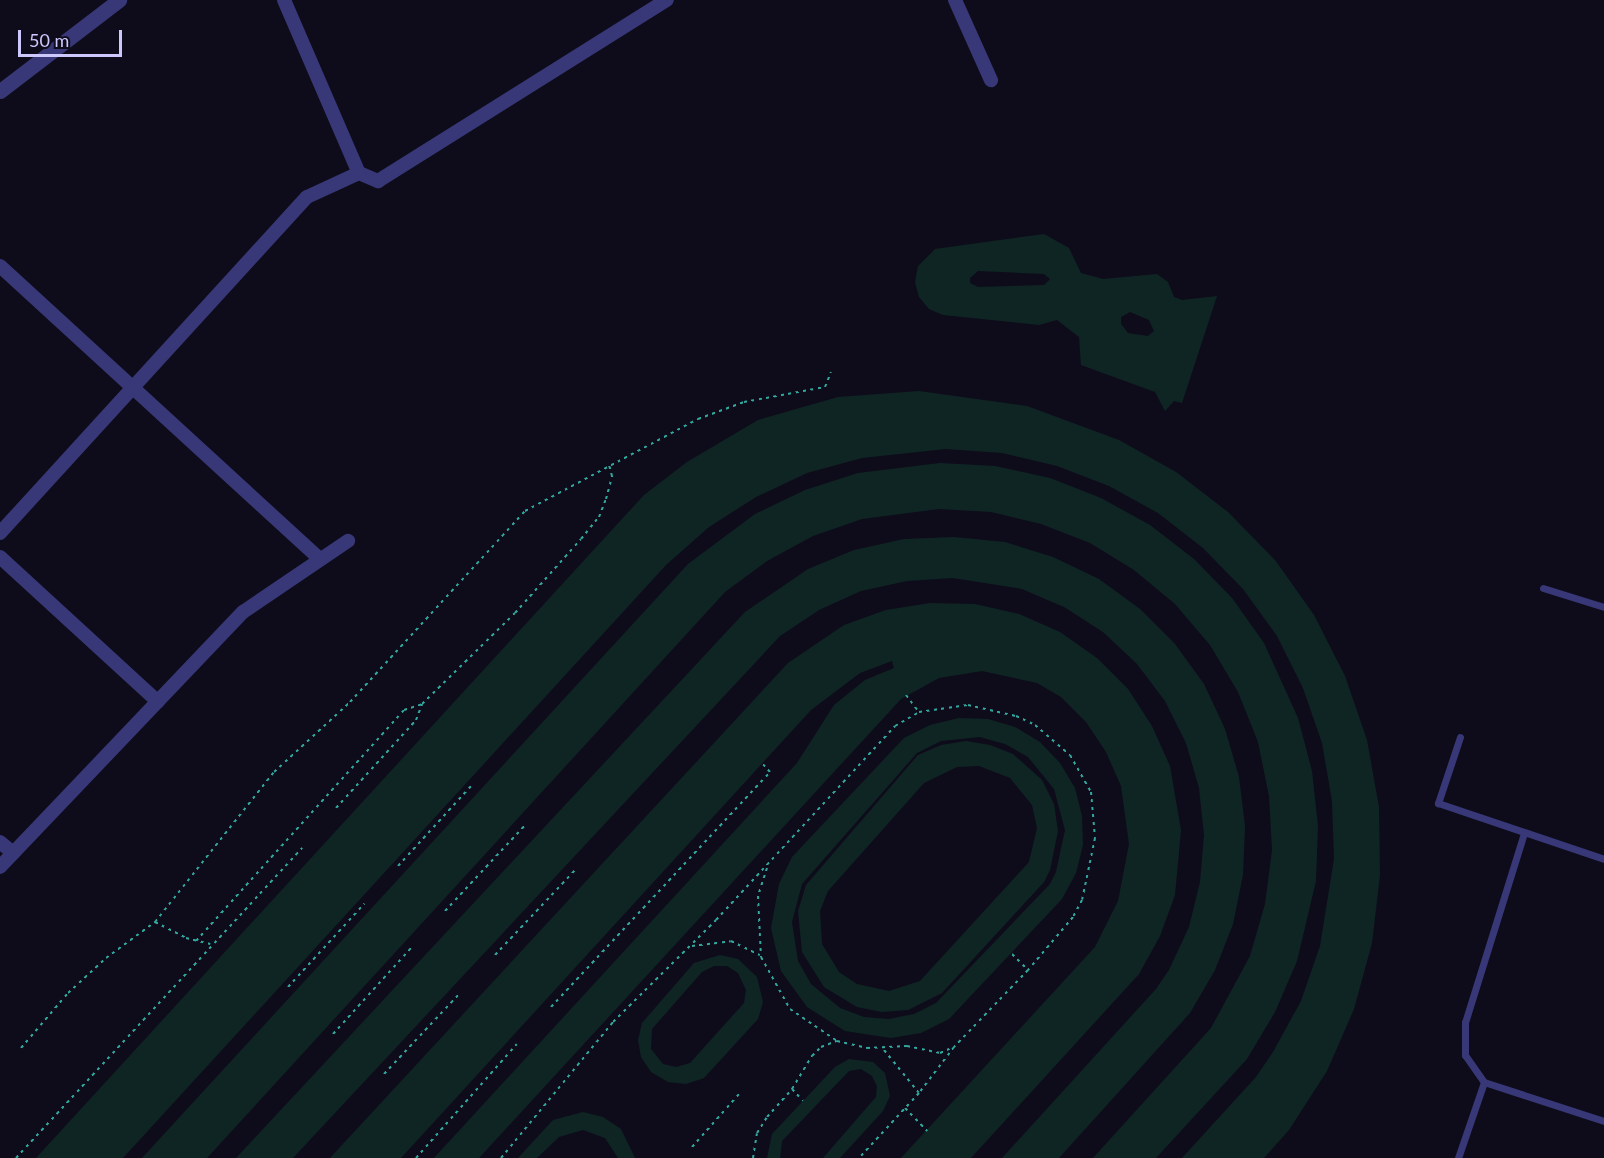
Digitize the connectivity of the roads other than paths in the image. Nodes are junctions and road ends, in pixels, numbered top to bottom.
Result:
1 (119, 0) edge
2 (284, 0) edge
3 (667, 0) edge
4 (955, 0) edge
5 (991, 80) dead end
6 (0, 91) edge
7 (359, 173) junction
8 (0, 266) edge
9 (132, 386) junction
10 (0, 533) edge
11 (348, 541) dead end
12 (0, 557) edge
13 (320, 559) junction
14 (1543, 588) dead end
15 (1604, 607) edge
16 (158, 702) junction
17 (1460, 737) dead end
18 (1524, 833) junction
19 (0, 842) edge
20 (13, 853) junction
21 (1604, 859) edge
22 (0, 867) edge
23 (1484, 1082) junction
24 (1604, 1121) edge
25 (1458, 1158) edge

1 - 6 street
2 - 7 street
3 - 7 street
4 - 5 street
7 - 9 street
8 - 9 street
9 - 10 street
9 - 13 street
11 - 13 street
12 - 16 street
13 - 16 street
14 - 15 lane
16 - 20 street
17 - 18 lane
18 - 21 lane
18 - 23 lane
19 - 20 street
20 - 22 street
23 - 24 lane
23 - 25 lane

